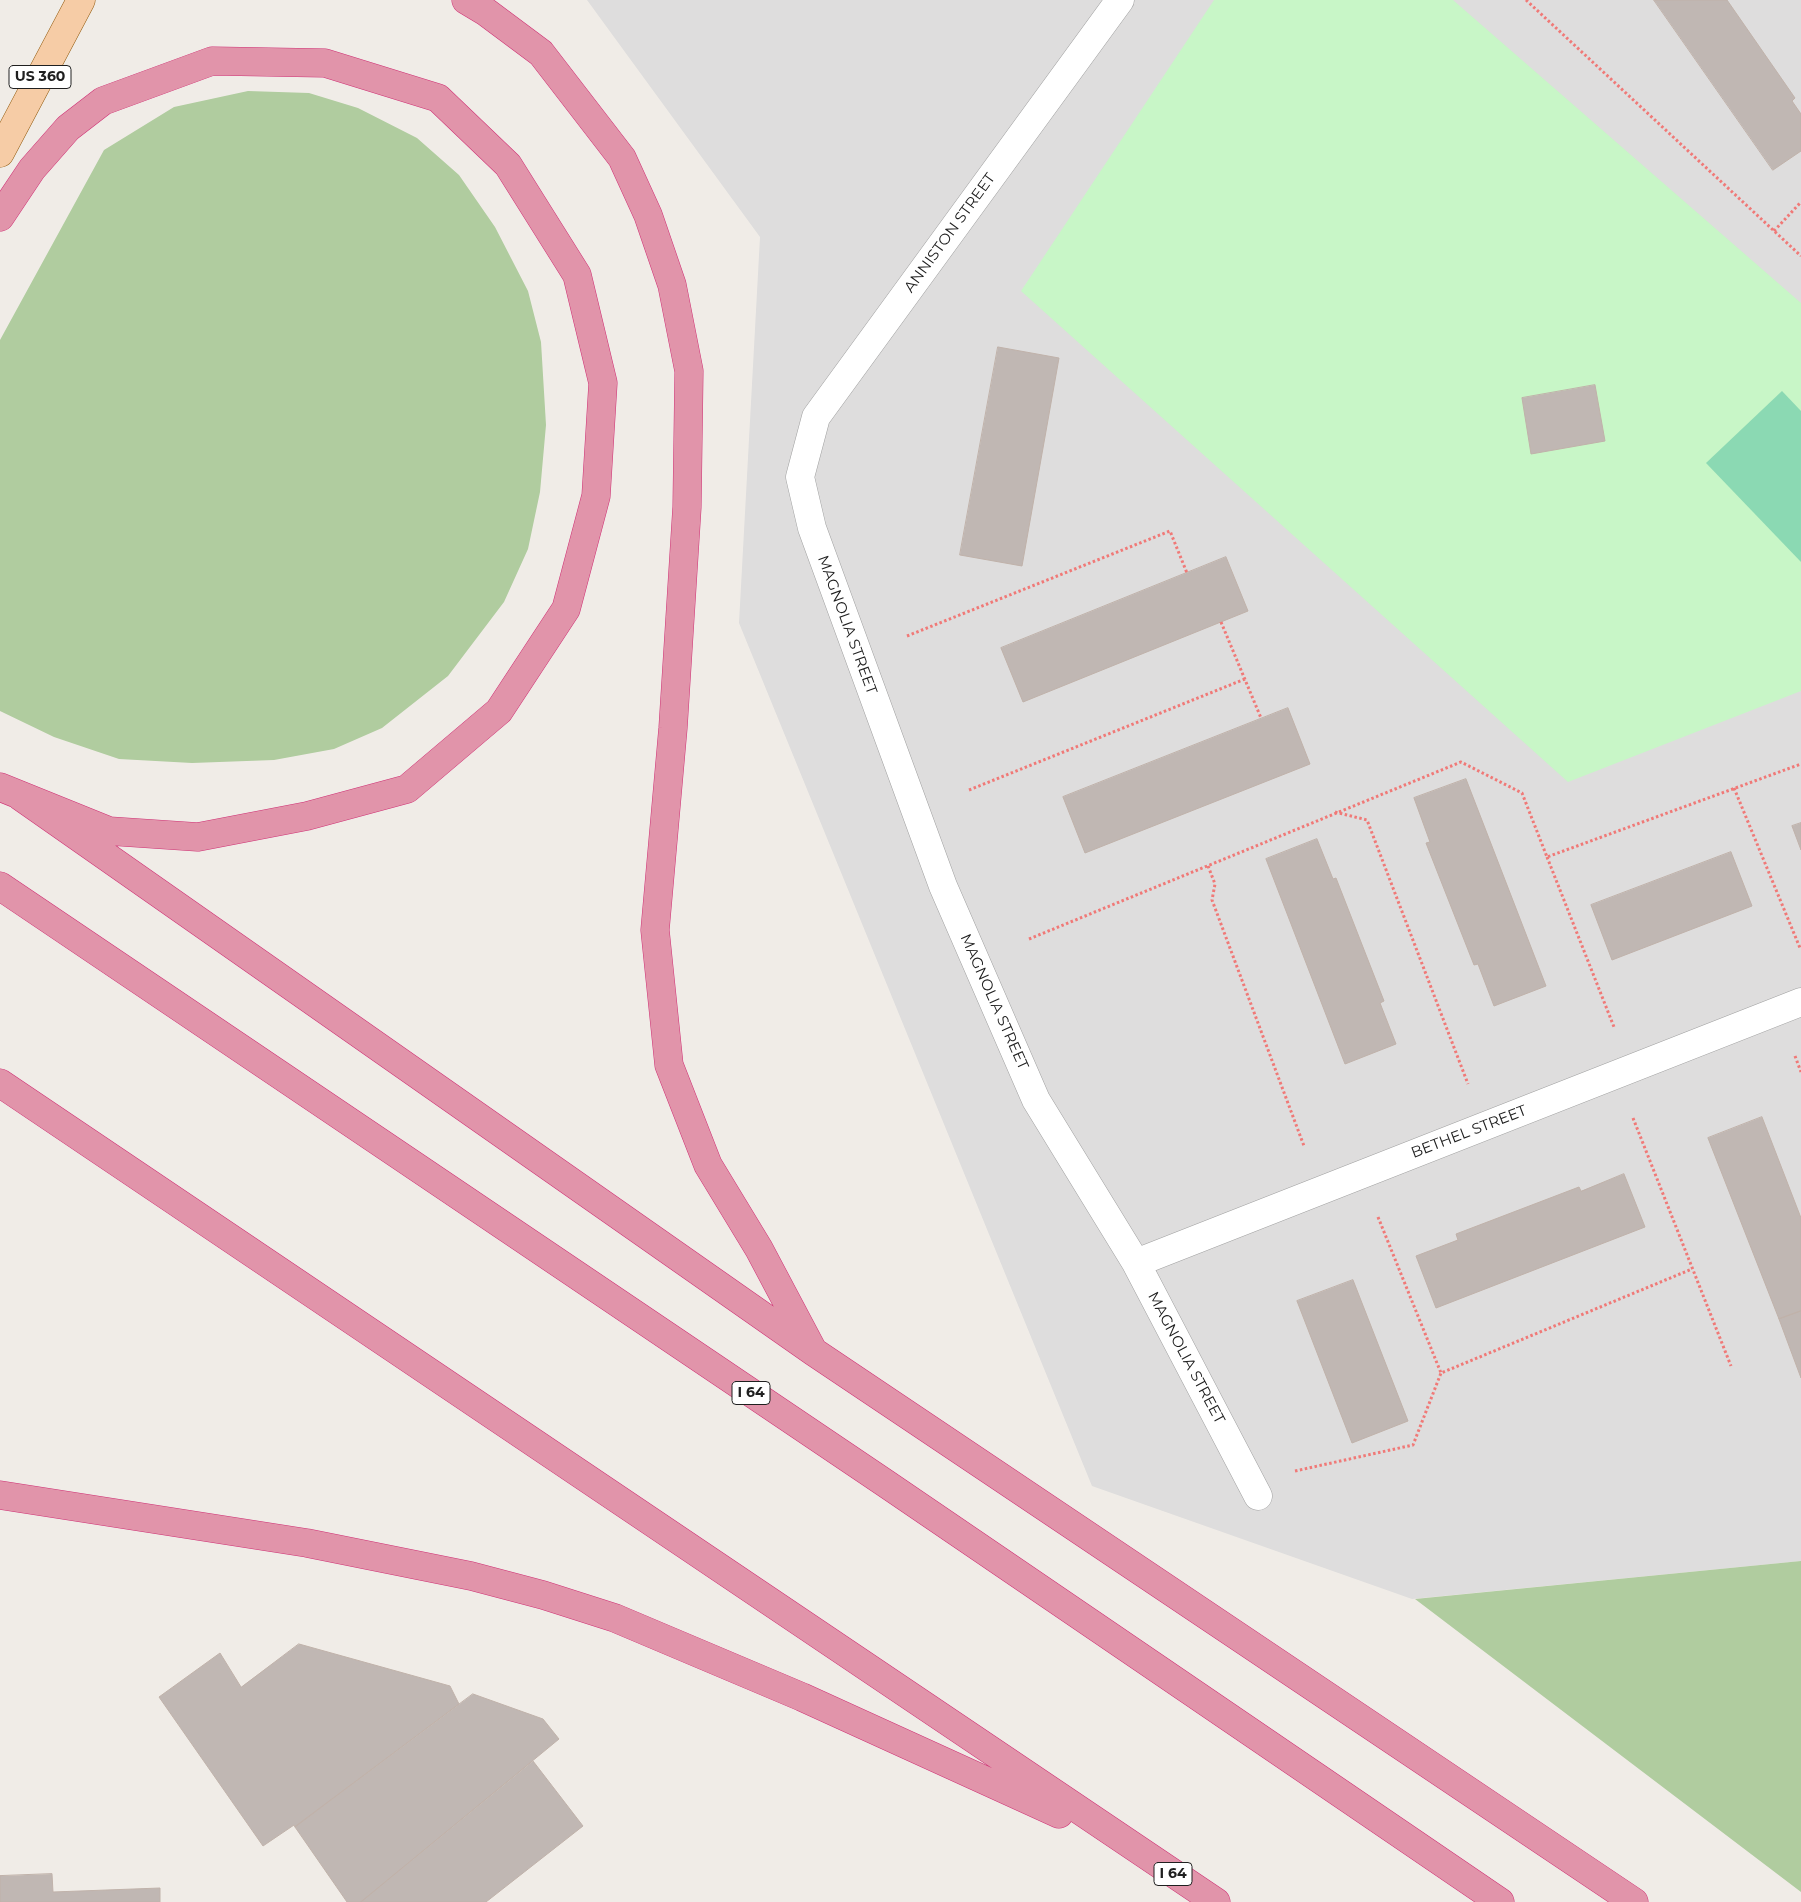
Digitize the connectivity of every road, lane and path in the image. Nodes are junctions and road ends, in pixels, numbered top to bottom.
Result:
1 (80, 0) edge
2 (466, 0) edge
3 (1120, 0) edge
4 (1526, 0) edge
5 (0, 153) edge
6 (1801, 202) edge
7 (0, 217) edge
8 (1774, 231) junction
9 (1801, 256) edge
10 (800, 476) joint
11 (1187, 573) dead end
12 (1221, 622) dead end
13 (907, 636) dead end
14 (1245, 679) junction
15 (1261, 718) dead end
16 (1801, 764) edge
17 (1734, 788) junction
18 (969, 790) dead end
19 (10, 792) edge
20 (1335, 812) junction
21 (1547, 857) junction
22 (1208, 866) junction
23 (0, 886) edge
24 (1029, 939) dead end
25 (1800, 948) edge
26 (1801, 1002) edge
27 (1614, 1027) dead end
28 (1795, 1056) dead end
29 (1801, 1072) edge
30 (0, 1084) edge
31 (1468, 1084) dead end
32 (1633, 1118) dead end
33 (1304, 1146) dead end
34 (1378, 1217) dead end
35 (1136, 1262) junction
36 (1692, 1270) junction
37 (814, 1352) junction
38 (1731, 1366) dead end
39 (1441, 1373) junction
40 (1295, 1471) dead end
41 (0, 1495) edge
42 (1258, 1496) dead end
43 (1131, 1846) junction
44 (1216, 1902) edge
45 (1500, 1902) edge
46 (1634, 1902) edge

1 - 5 main road, US 360
2 - 37 highway
3 - 10 street, ANNISTON STREET
4 - 8 path
6 - 8 path
7 - 19 highway
8 - 9 path
10 - 35 street, MAGNOLIA STREET
11 - 13 path
12 - 14 path
14 - 15 path
14 - 18 path
16 - 17 path
17 - 21 path
17 - 25 path
19 - 37 highway
20 - 21 path
20 - 22 path
20 - 31 path
21 - 27 path
22 - 24 path
22 - 33 path
23 - 45 highway, I 64
26 - 35 street, BETHEL STREET
28 - 29 path
30 - 43 highway, I 64
32 - 36 path
34 - 39 path
35 - 42 street, MAGNOLIA STREET
36 - 38 path
36 - 39 path
37 - 46 highway
39 - 40 path
41 - 43 highway
43 - 44 highway, I 64

